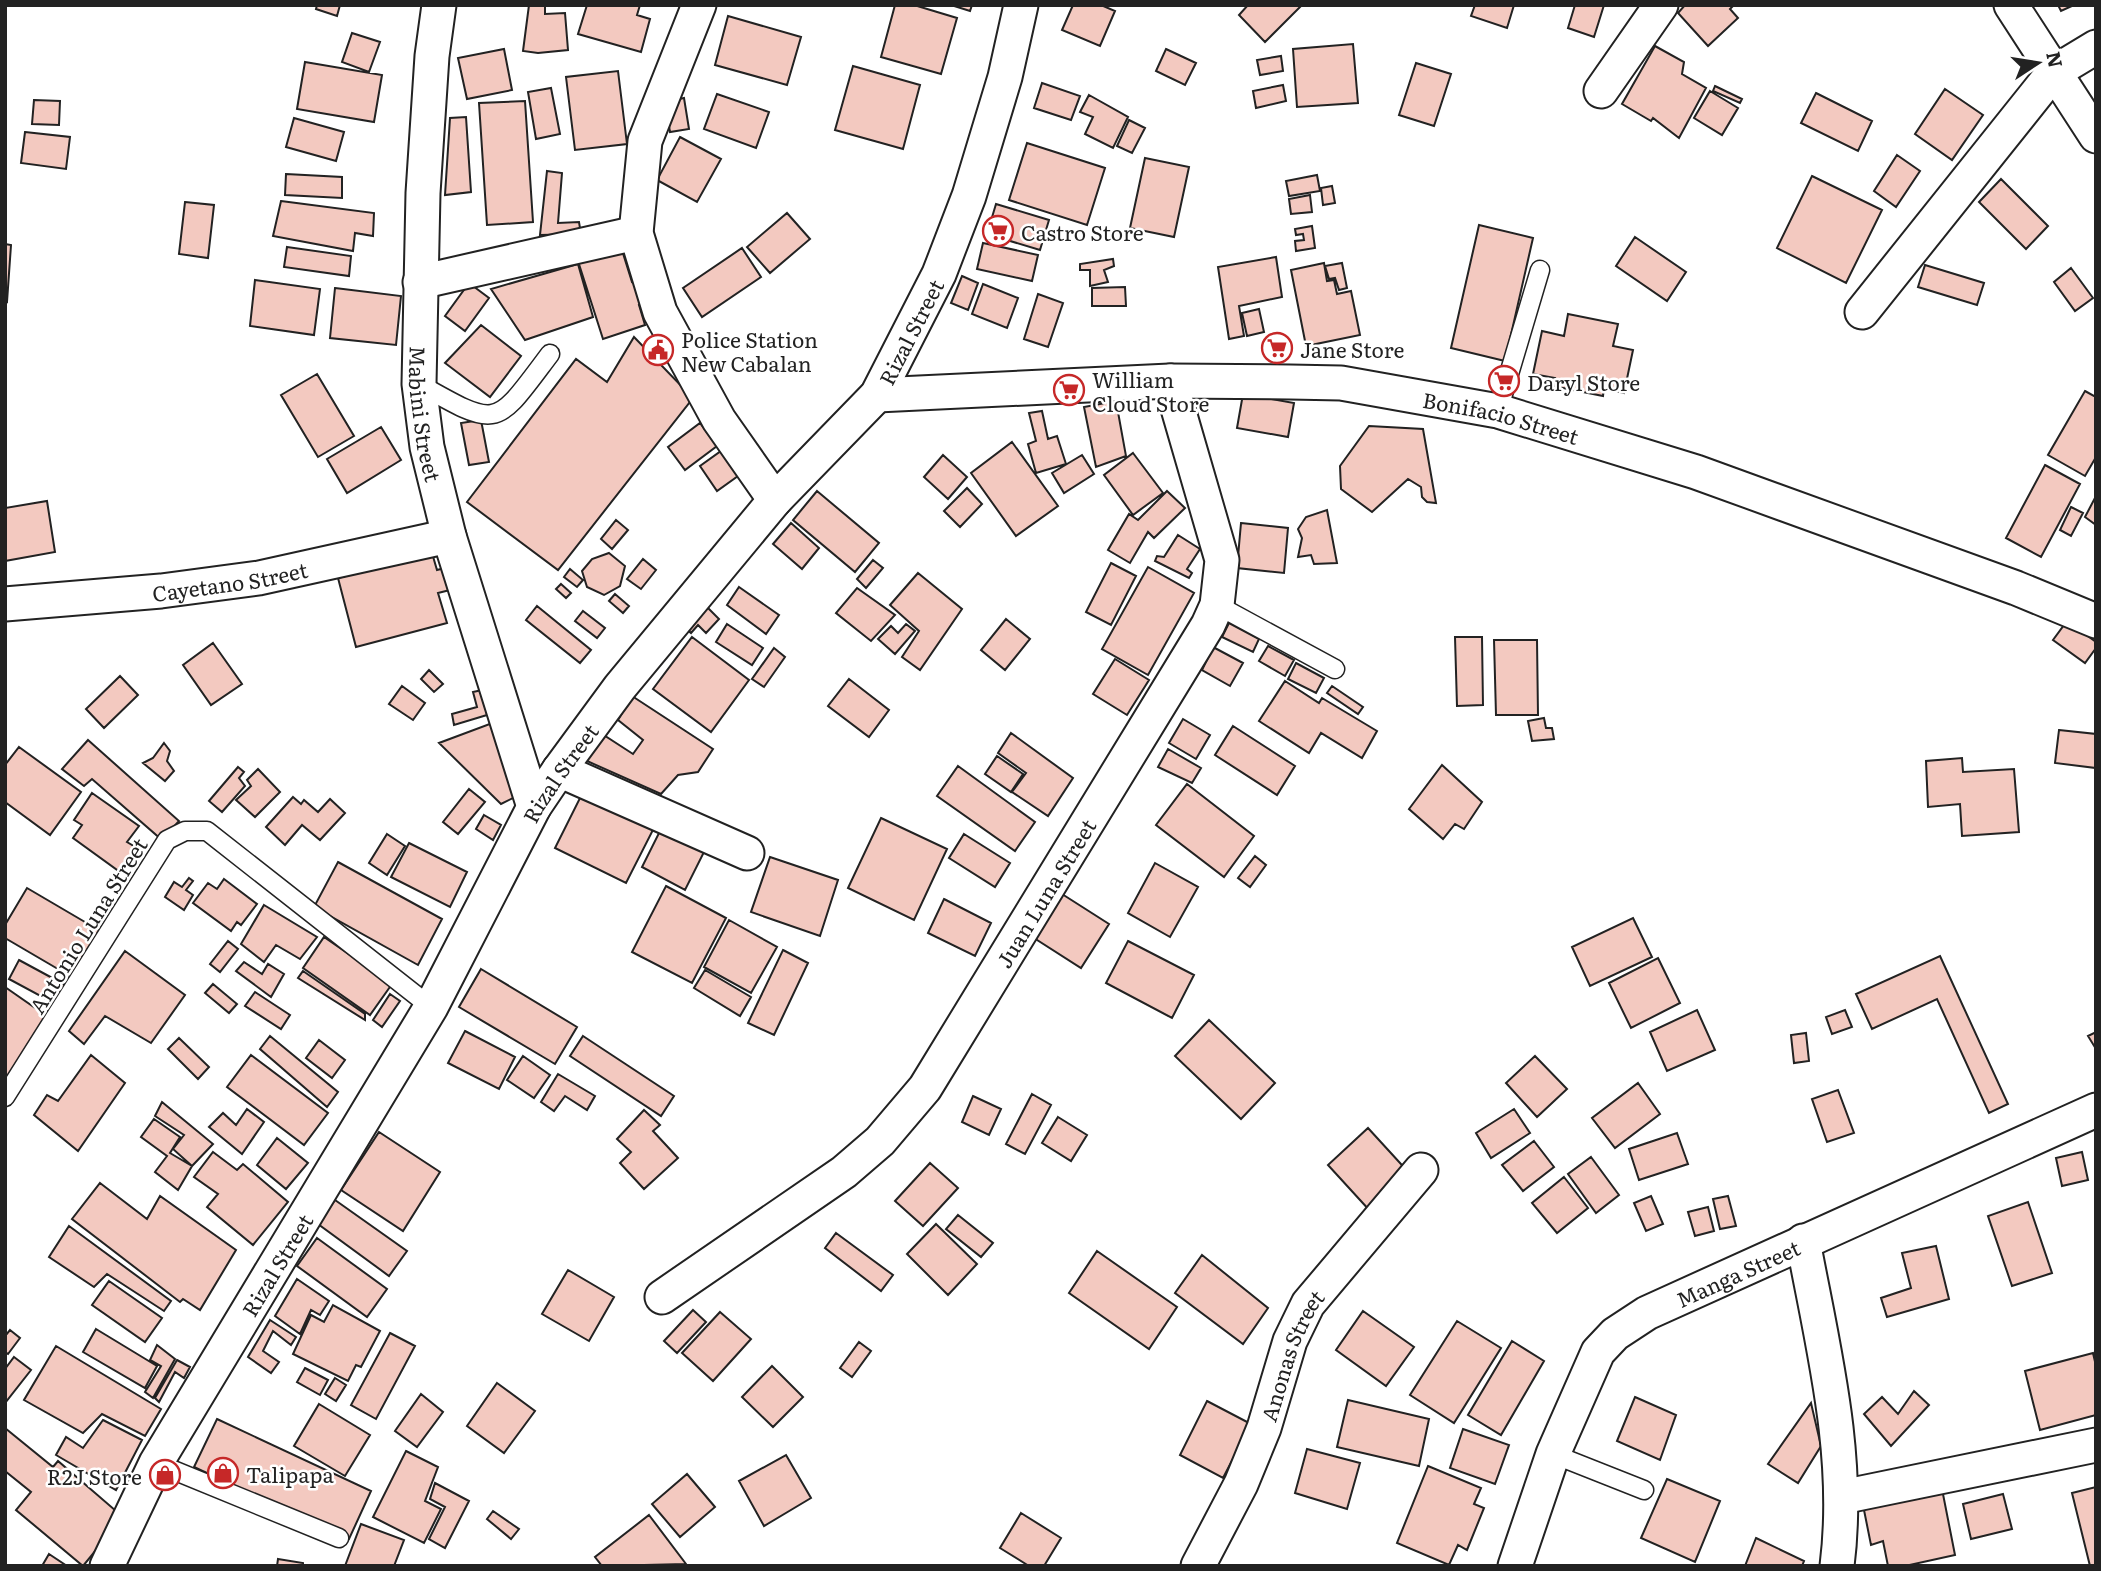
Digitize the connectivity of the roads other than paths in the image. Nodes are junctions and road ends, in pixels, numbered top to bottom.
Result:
1 (439, 5) edge
2 (699, 5) edge
3 (1021, 5) edge
4 (1661, 5) edge
5 (2011, 5) edge
6 (2096, 47) edge
7 (2053, 73) junction
8 (1601, 90) dead end
9 (2096, 136) edge
10 (636, 233) junction
11 (1540, 270) dead end
12 (420, 282) junction
13 (1862, 312) dead end
14 (550, 354) dead end
15 (1170, 381) junction
16 (419, 384) junction
17 (877, 395) junction
18 (1498, 411) junction
19 (775, 500) junction
20 (449, 536) junction
21 (5, 604) edge
22 (1217, 605) junction
23 (2096, 621) edge
24 (1335, 669) dead end
25 (559, 770) junction
26 (534, 807) junction
27 (747, 853) dead end
28 (431, 1007) junction
29 (5, 1097) edge
30 (2096, 1110) edge
31 (1420, 1170) dead end
32 (1803, 1241) junction
33 (662, 1297) dead end
34 (2096, 1445) edge
35 (1553, 1454) junction
36 (156, 1463) junction
37 (1644, 1490) dead end
38 (1842, 1497) junction
39 (339, 1538) dead end
40 (107, 1566) edge
41 (1198, 1566) edge
42 (1515, 1566) edge
43 (1837, 1566) edge

1 - 12 street, Mabini Street
2 - 10 street
3 - 17 street, Rizal Street
4 - 8 street
5 - 7 street
6 - 7 street
7 - 9 street
7 - 13 street
10 - 12 street
10 - 19 street
11 - 18 lane
12 - 16 street, Mabini Street
14 - 16 lane
15 - 17 street, Bonifacio Street
15 - 18 street, Bonifacio Street
15 - 22 street, Juan Luna Street
16 - 20 street, Mabini Street
17 - 19 street, Rizal Street
18 - 23 street, Bonifacio Street
19 - 25 street, Rizal Street
20 - 21 street, Cayetano Street
20 - 26 street, Mabini Street
22 - 24 lane
22 - 33 street, Juan Luna Street
25 - 26 street, Rizal Street
25 - 27 street
26 - 28 street, Rizal Street
28 - 29 lane, Antonio Luna Street
28 - 36 street, Rizal Street
30 - 32 street, Manga Street
31 - 41 street, Anonas Street
32 - 35 street, Manga Street
32 - 38 street
34 - 38 street
35 - 37 lane
35 - 42 street, Manga Street
36 - 39 lane
36 - 40 street, Rizal Street
38 - 43 street

